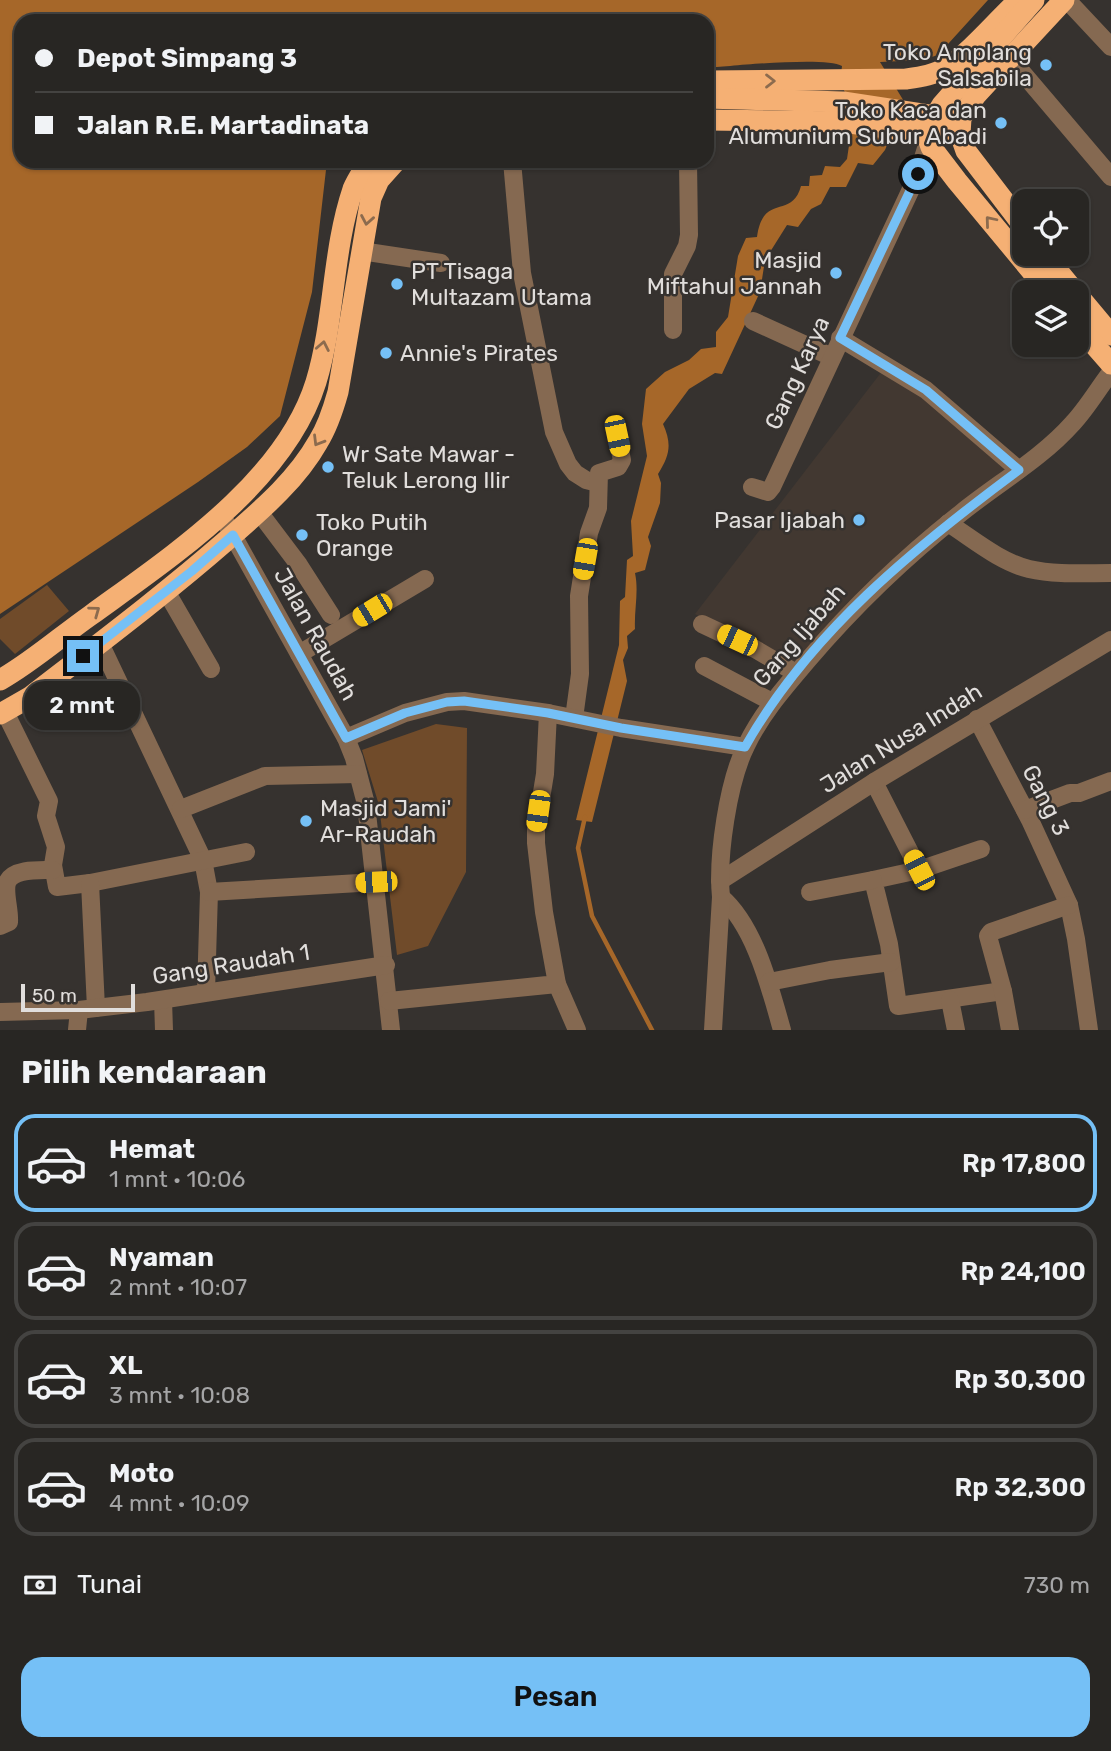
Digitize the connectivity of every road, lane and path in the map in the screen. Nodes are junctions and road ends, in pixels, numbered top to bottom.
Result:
1 (1019, 0) edge
2 (1034, 0) edge
3 (1066, 0) edge
4 (1111, 47) edge
5 (1010, 58) junction
6 (714, 81) edge
7 (714, 99) edge
8 (843, 112) junction
9 (714, 120) edge
10 (922, 127) junction
11 (962, 134) junction
12 (365, 168) edge
13 (390, 168) edge
14 (513, 168) edge
15 (688, 168) edge
16 (1111, 177) edge
17 (1012, 209) edge
18 (361, 251) junction
19 (441, 263) dead end
20 (1054, 266) edge
21 (1039, 280) edge
22 (1065, 280) edge
23 (1089, 309) edge
24 (753, 321) dead end
25 (673, 330) dead end
26 (1111, 335) edge
27 (840, 338) junction
28 (1089, 339) edge
29 (832, 357) junction
30 (1111, 364) edge
31 (1111, 372) edge
32 (617, 436) dead end
33 (1019, 470) junction
34 (598, 483) junction
35 (752, 487) dead end
36 (259, 512) junction
37 (221, 515) junction
38 (948, 523) junction
39 (233, 535) junction
40 (1111, 573) edge
41 (425, 579) dead end
42 (166, 591) junction
43 (331, 615) dead end
44 (702, 624) dead end
45 (1111, 640) edge
46 (100, 643) junction
47 (299, 654) junction
48 (704, 666) dead end
49 (211, 669) dead end
50 (796, 673) junction
51 (0, 680) edge
52 (772, 702) junction
53 (2, 713) edge
54 (548, 713) junction
55 (574, 718) junction
56 (977, 719) junction
57 (346, 738) junction
58 (745, 747) junction
59 (358, 774) junction
60 (1111, 781) edge
61 (874, 782) junction
62 (181, 809) junction
63 (1025, 810) junction
64 (981, 849) dead end
65 (246, 852) dead end
66 (204, 860) junction
67 (53, 870) junction
68 (919, 870) junction
69 (873, 880) junction
70 (376, 882) junction
71 (90, 883) junction
72 (720, 889) junction
73 (209, 891) junction
74 (810, 892) dead end
75 (1069, 905) junction
76 (0, 926) edge
77 (891, 962) junction
78 (386, 965) junction
79 (769, 982) junction
80 (556, 984) junction
81 (1003, 991) junction
82 (206, 992) junction
83 (163, 1000) junction
84 (951, 1000) junction
85 (389, 1001) junction
86 (88, 1009) junction
87 (0, 1012) edge
88 (35, 1012) junction
89 (33, 1030) edge
90 (77, 1030) edge
91 (164, 1030) edge
92 (391, 1030) edge
93 (577, 1030) edge
94 (713, 1030) edge
95 (782, 1030) edge
96 (956, 1030) edge
97 (1010, 1030) edge
98 (1088, 1030) edge

6 -> 1 highway
2 - 10 highway
3 - 4 street
3 - 5 highway
5 - 11 highway
5 - 16 street
7 - 8 highway
8 - 9 highway
8 - 10 highway
10 - 11 highway
21 -> 10 highway
10 - 27 street, Gang Karya
11 - 17 highway
37 -> 12 highway
13 -> 18 highway
14 - 34 street
15 - 25 street
18 - 19 street
18 -> 36 highway
20 - 22 highway
23 - 26 highway
24 - 29 street
27 - 29 street, Gang Karya
27 - 33 street
28 - 30 highway
29 - 35 street, Gang Karya
31 - 33 street, Gang Ijabah
32 - 34 street
33 - 38 street, Gang Ijabah
34 - 55 street
36 - 39 highway
36 - 43 street
37 - 39 street, Jalan Raudah
51 -> 37 highway
38 - 40 street
38 - 50 street, Gang Ijabah
39 - 42 highway
39 - 47 street, Jalan Raudah
41 - 47 street
42 - 46 highway
42 - 49 street
44 - 50 street
45 - 56 street, Jalan Nusa Indah
46 - 53 highway
46 - 62 street
47 - 57 street, Jalan Raudah
48 - 52 street
50 - 52 street, Gang Ijabah
52 - 58 street, Gang Ijabah
53 - 67 street
54 - 55 street
54 - 57 street
54 - 80 street
55 - 58 street
56 - 61 street, Jalan Nusa Indah
56 - 63 street, Gang 3
57 - 59 street, Jalan Raudah
58 - 72 street, Gang Ijabah
59 - 62 street
59 - 70 street, Jalan Raudah
60 - 63 street
61 - 68 street
61 - 72 street, Jalan Nusa Indah
62 - 66 street
63 - 75 street, Gang 3
64 - 68 street
65 - 66 street
66 - 71 street
66 - 73 street
67 - 71 street
67 - 76 street
68 - 69 street
69 - 74 street
69 - 77 street
70 - 73 street
70 - 78 street, Jalan Raudah
71 - 86 street
72 - 79 street
72 - 94 street, Gang Ijabah
73 - 82 street
75 - 81 street
75 - 98 street, Gang 3
77 - 79 street
77 - 84 street
78 - 82 street, Gang Raudah 1
78 - 85 street, Jalan Raudah
79 - 95 street
80 - 85 street
80 - 93 street
81 - 84 street
81 - 97 street
82 - 83 street, Gang Raudah 1
83 - 86 street, Gang Raudah 1
83 - 91 street
84 - 96 street
85 - 92 street, Jalan Raudah
86 - 88 street, Gang Raudah 1
86 - 90 street
87 - 88 street, Gang Raudah 1
88 - 89 street

